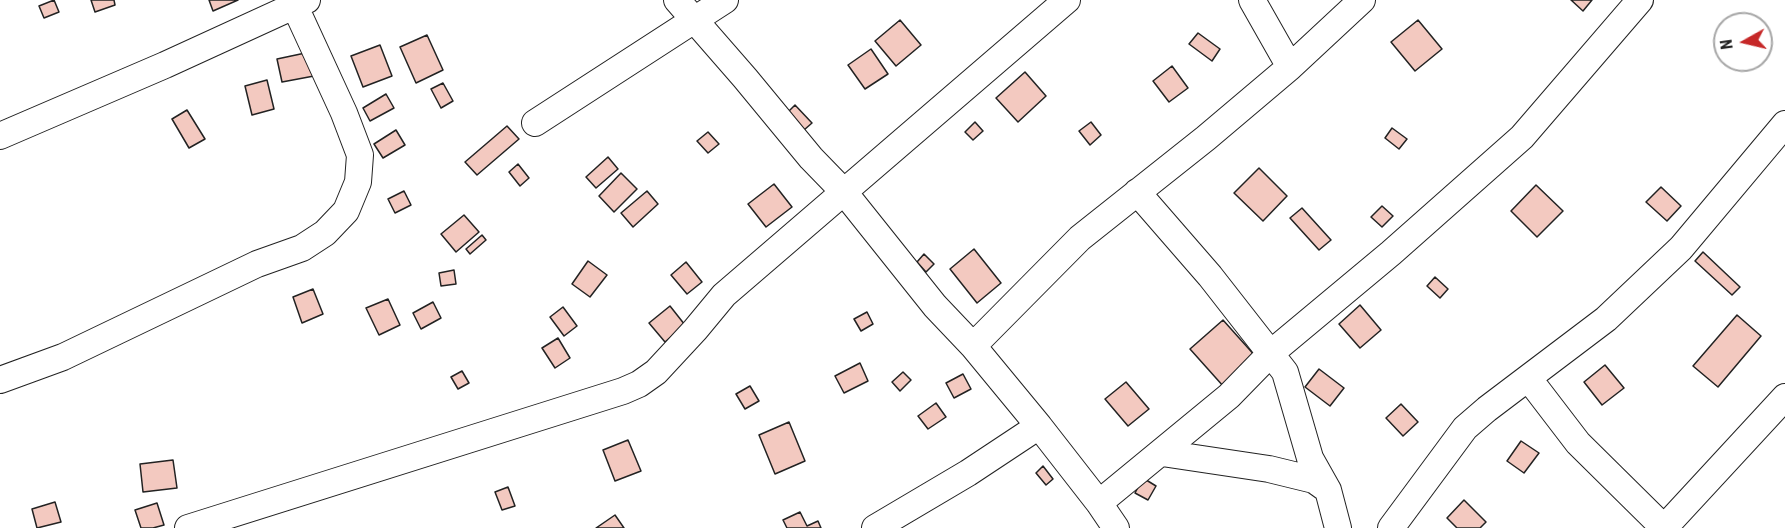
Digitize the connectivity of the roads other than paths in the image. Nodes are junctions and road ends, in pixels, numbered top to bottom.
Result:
1 (677, 0) edge
2 (725, 0) edge
3 (1067, 0) edge
4 (1252, 0) edge
5 (1362, 0) edge
6 (1640, 0) edge
7 (298, 2) edge
8 (695, 19) junction
9 (1290, 67) junction
10 (535, 123) dead end
11 (1785, 124) edge
12 (0, 136) edge
13 (844, 192) junction
14 (1137, 192) junction
15 (972, 346) junction
16 (1271, 353) junction
17 (1529, 379) junction
18 (0, 380) edge
19 (1785, 397) edge
20 (1039, 426) junction
21 (1161, 453) junction
22 (1328, 490) junction
23 (1099, 503) junction
24 (188, 528) edge
25 (875, 528) edge
26 (1116, 528) edge
27 (1338, 528) edge
28 (1391, 528) edge

1 - 8 street
2 - 8 street
3 - 13 street
4 - 9 street
5 - 9 street
6 - 16 street
7 - 12 street
7 - 18 street
8 - 10 street
8 - 13 street
9 - 14 street
11 - 17 street
13 - 15 street
13 - 24 street
14 - 15 street
14 - 16 street
15 - 20 street
16 - 21 street
16 - 22 street
17 - 19 street
17 - 28 street
20 - 23 street
20 - 25 street
21 - 22 street
21 - 23 street
22 - 27 street
23 - 26 street

